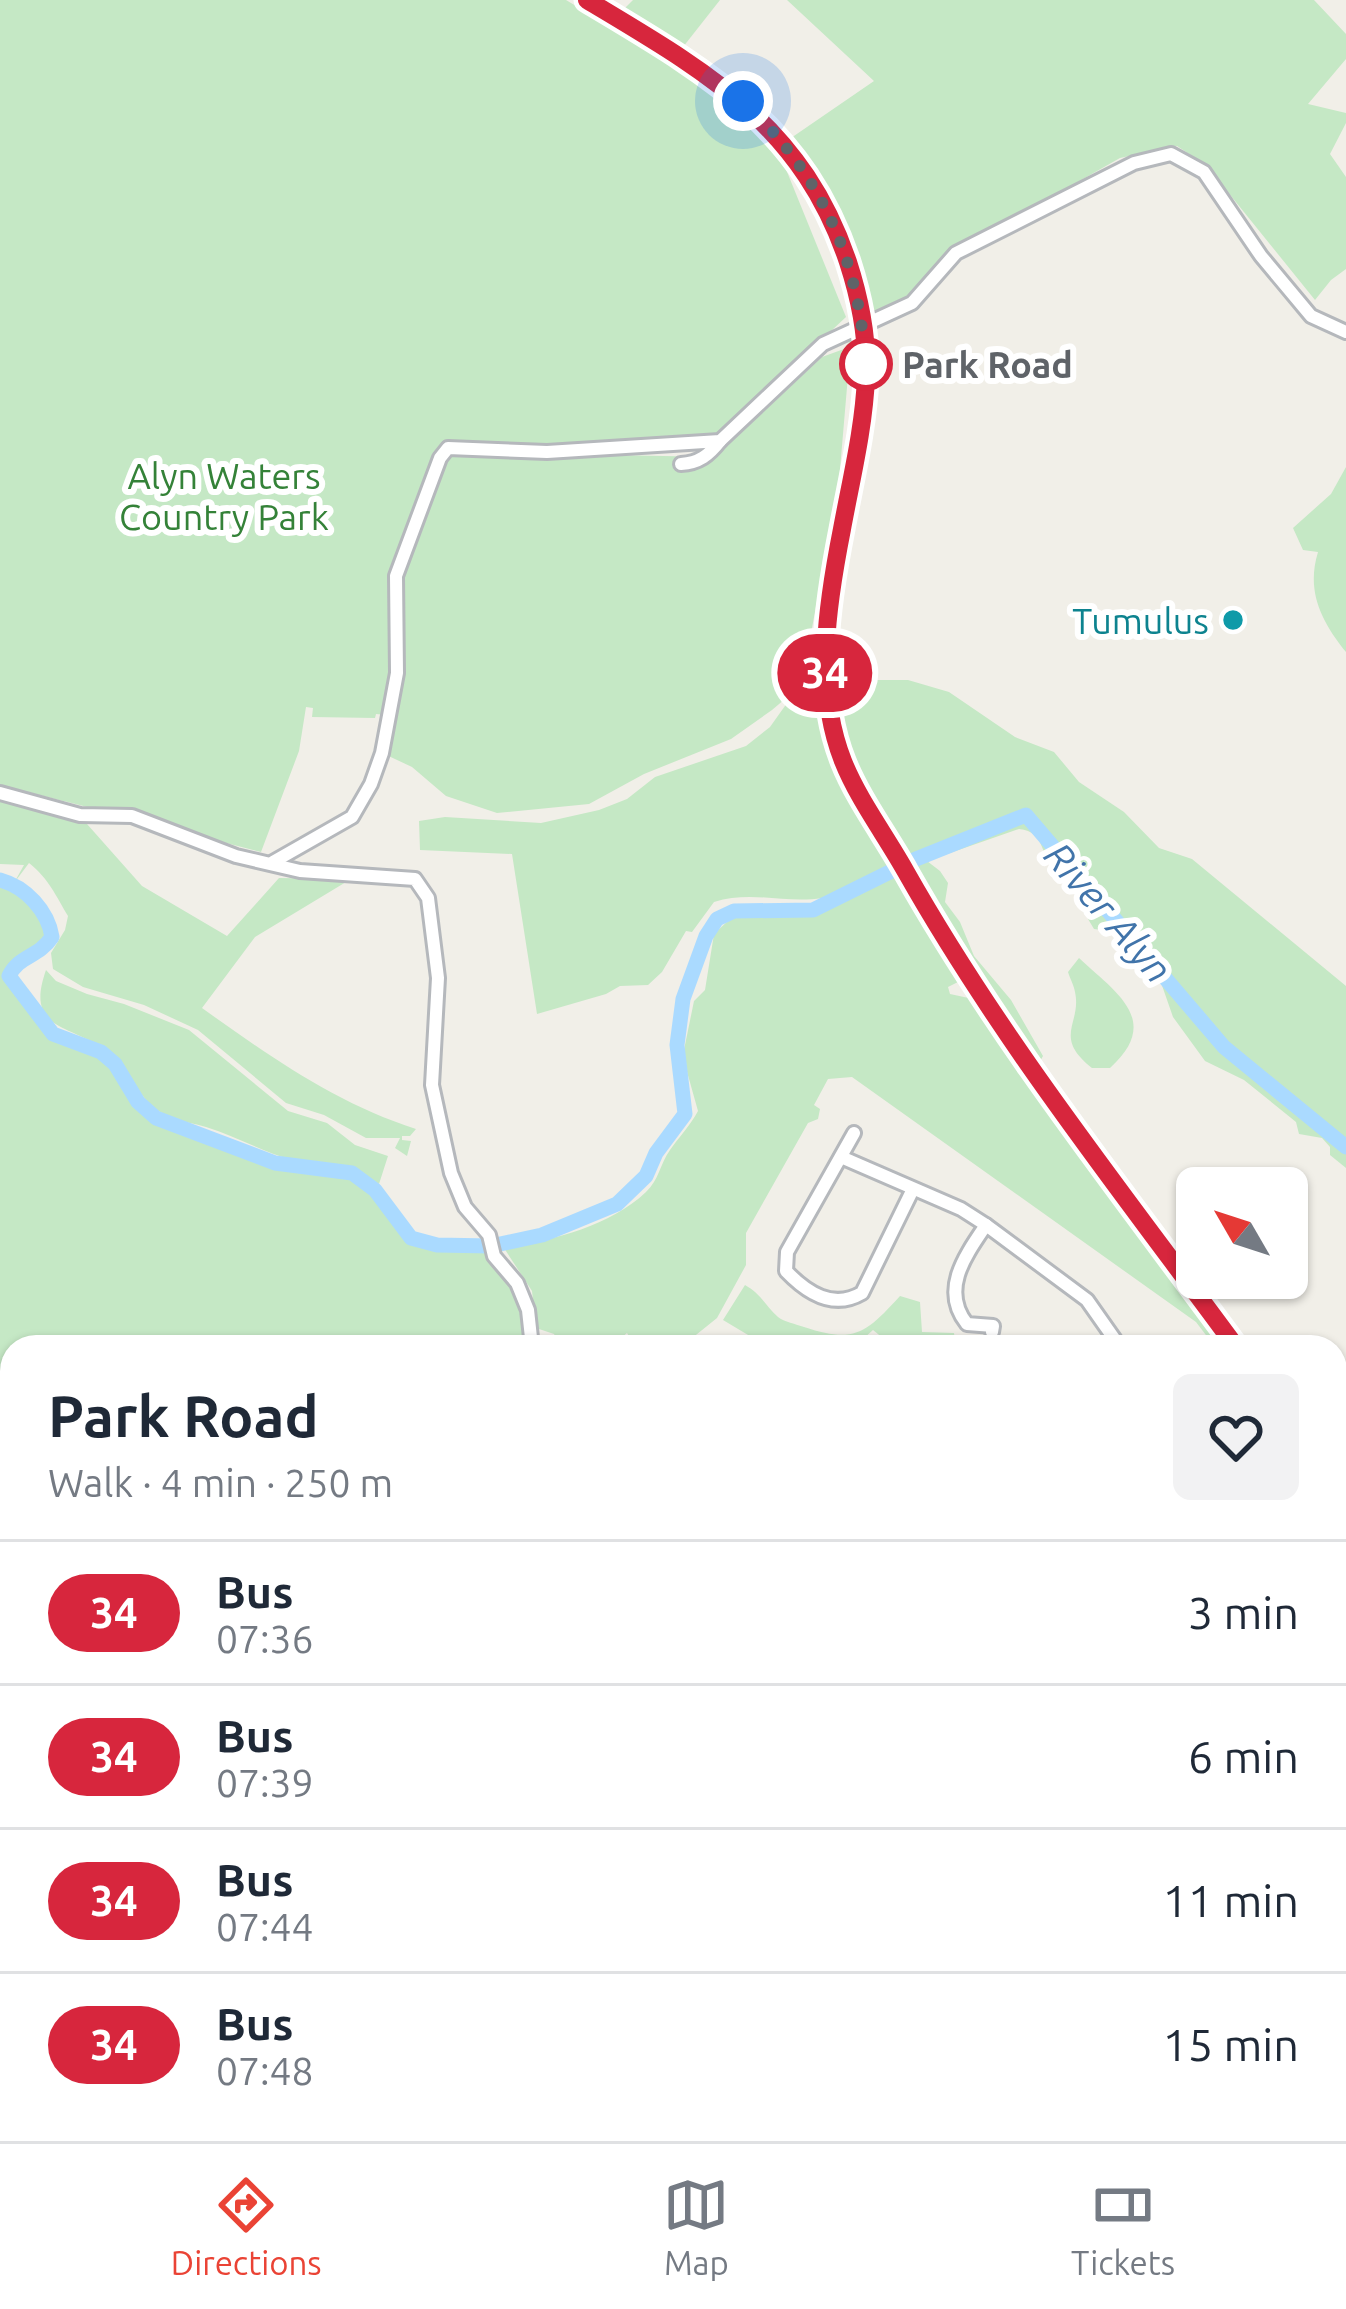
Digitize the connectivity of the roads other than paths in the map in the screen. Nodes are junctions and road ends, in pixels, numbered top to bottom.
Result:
1 (587, 0) edge
2 (865, 325) junction
3 (1346, 332) edge
4 (720, 442) junction
5 (681, 464) dead end
6 (0, 793) edge
7 (273, 862) junction
8 (854, 1133) dead end
9 (841, 1156) junction
10 (913, 1189) junction
11 (986, 1225) junction
12 (992, 1325) dead end
13 (531, 1335) edge
14 (1112, 1335) edge
15 (1228, 1335) edge

1 - 2 main road
2 - 3 street
2 - 4 street
2 - 15 main road
4 - 5 street
4 - 7 street
6 - 7 street
7 - 13 street
8 - 9 street
9 - 10 street
9 - 10 street
10 - 11 street
11 - 12 street
11 - 14 street

